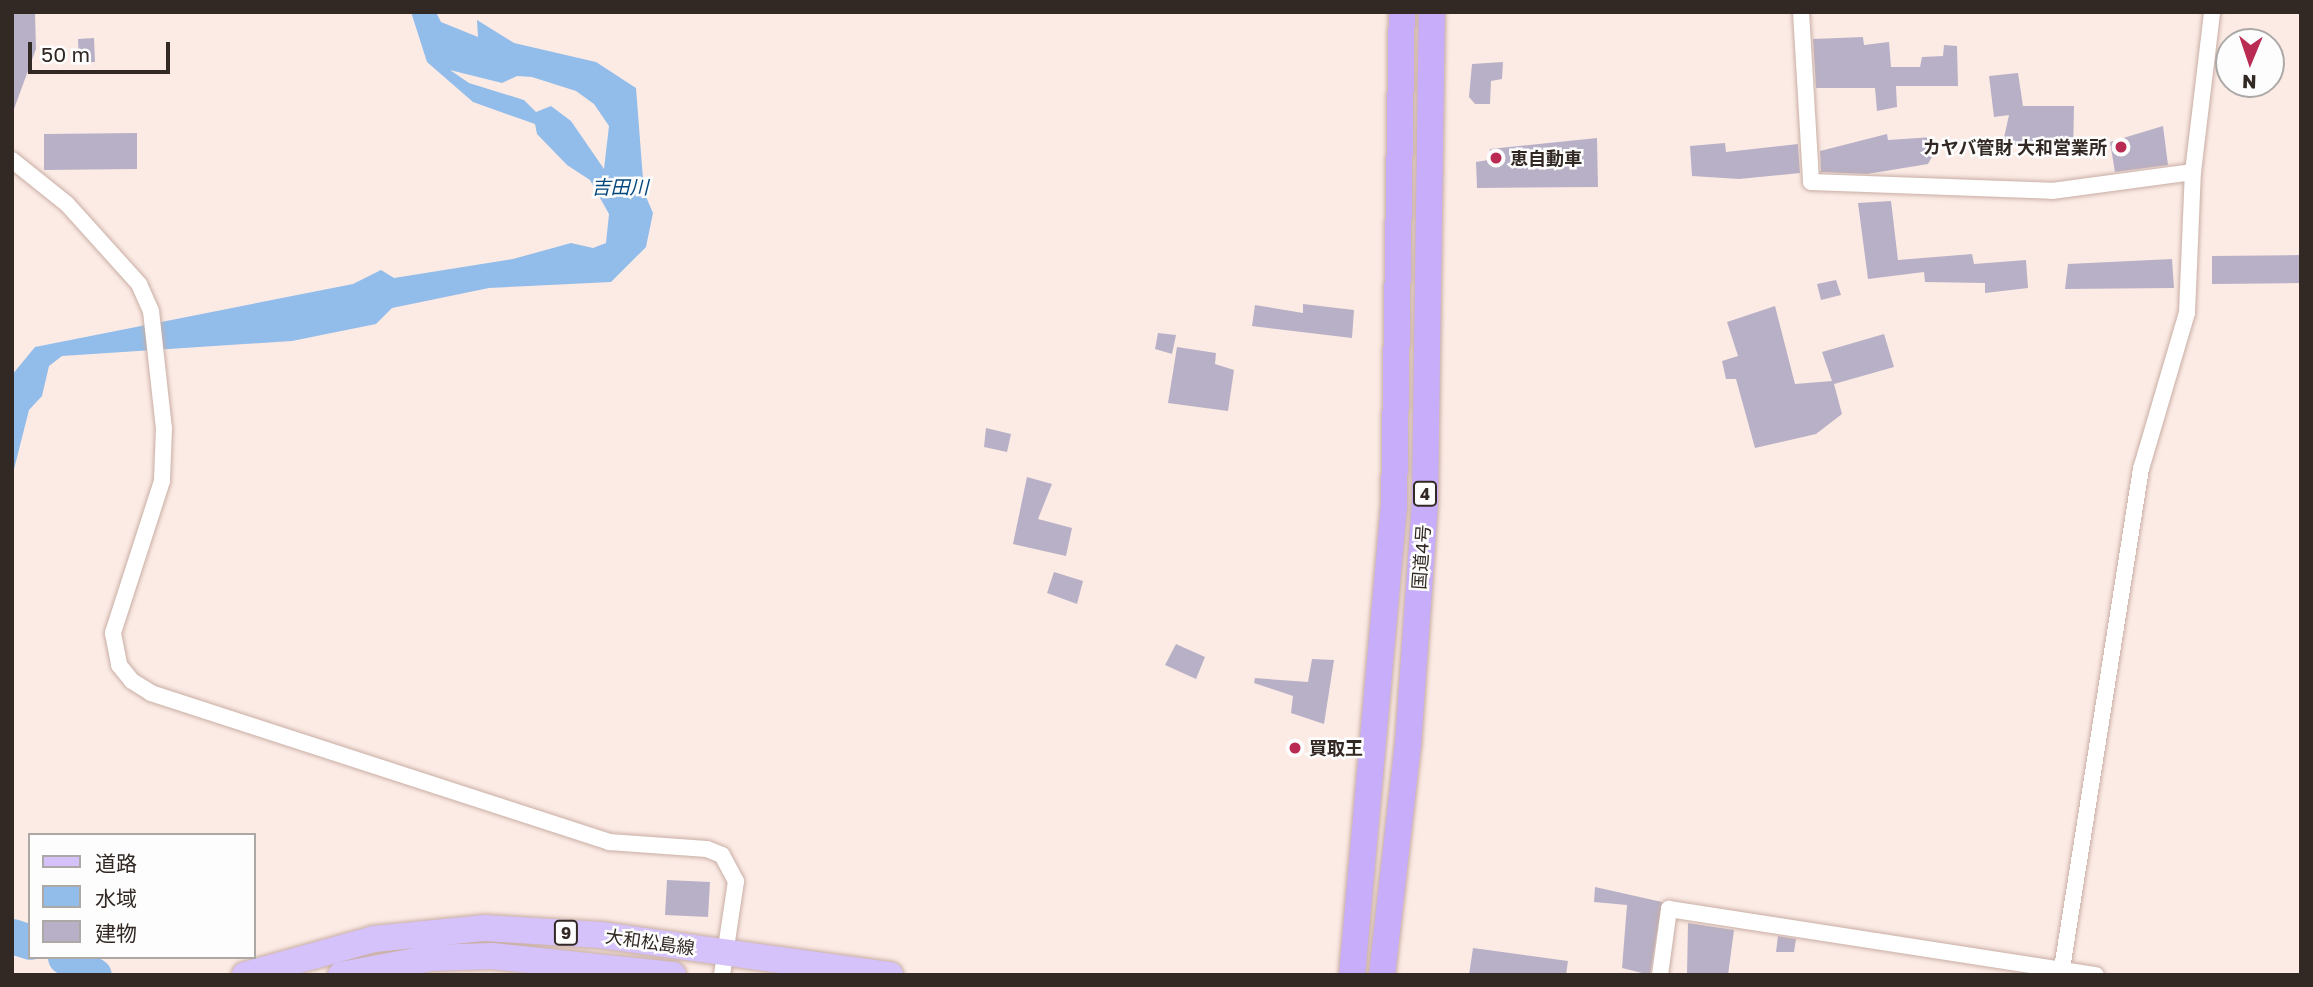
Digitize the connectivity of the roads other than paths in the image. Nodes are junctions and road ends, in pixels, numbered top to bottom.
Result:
1 (1402, 12) edge
2 (1432, 12) edge
3 (1801, 12) edge
4 (2212, 12) edge
5 (12, 160) edge
6 (2193, 172) junction
7 (724, 964) edge
8 (2061, 972) edge
9 (245, 975) edge
10 (341, 975) edge
11 (673, 975) edge
12 (890, 975) edge
13 (1352, 975) edge
14 (1382, 975) edge
15 (1660, 975) edge
16 (2096, 975) edge

1 - 13 highway, 国道4号 / 4
2 - 14 highway, 国道4号 / 4
3 - 6 street
4 - 6 street
5 - 7 street
6 - 8 street
7 - 9 main road, 大和松島線 / 9
7 - 12 main road, 大和松島線 / 9
8 - 15 street
8 - 16 street
10 - 11 main road, 大和松島線 / 9

